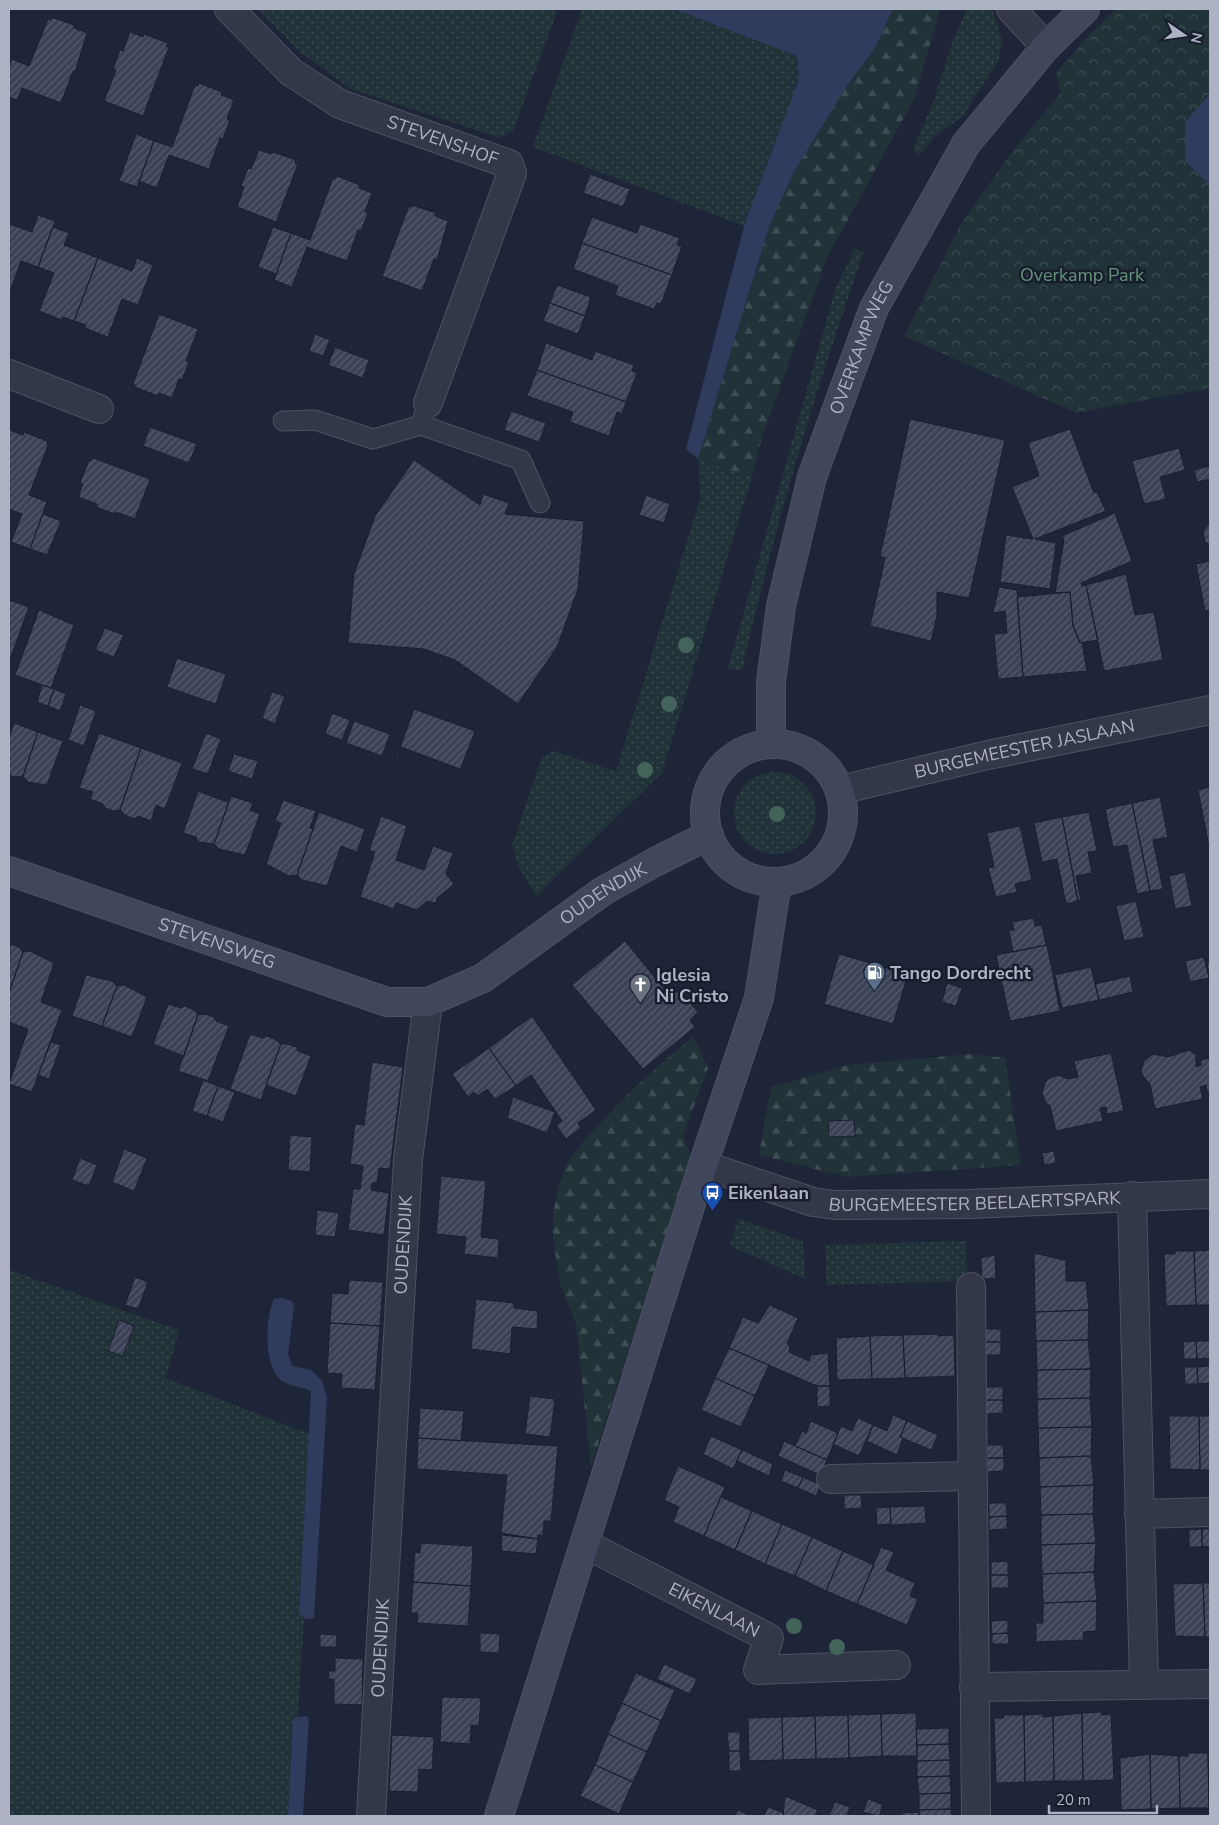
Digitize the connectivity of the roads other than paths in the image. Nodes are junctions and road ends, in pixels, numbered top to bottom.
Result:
1 (229, 9) edge
2 (1010, 9) edge
3 (1085, 9) edge
4 (1046, 47) junction
5 (9, 374) edge
6 (99, 409) dead end
7 (425, 414) junction
8 (283, 421) dead end
9 (540, 503) dead end
10 (1210, 710) edge
11 (771, 744) junction
12 (840, 790) junction
13 (710, 835) junction
14 (9, 871) edge
15 (778, 882) junction
16 (428, 1002) junction
17 (704, 1165) junction
18 (1210, 1194) edge
19 (1132, 1196) junction
20 (972, 1288) dead end
21 (972, 1476) junction
22 (831, 1479) dead end
23 (1210, 1512) edge
24 (1139, 1514) junction
25 (585, 1544) junction
26 (896, 1665) dead end
27 (1210, 1684) edge
28 (1144, 1685) junction
29 (974, 1687) junction
30 (371, 1816) edge
31 (499, 1816) edge
32 (976, 1816) edge

1 - 7 street, STEVENSHOF
2 - 4 street
3 - 4 street, OVERKAMPWEG
4 - 11 street, OVERKAMPWEG
5 - 6 street
7 - 8 lane
7 - 9 lane
10 - 12 street, BURGEMEESTER JASLAAN
11 - 12 street
11 - 13 street
12 - 15 street
13 - 15 street
13 - 16 street, OUDENDIJK
14 - 16 street, STEVENSWEG
15 - 17 street
16 - 30 street, OUDENDIJK
17 - 19 street, BURGEMEESTER BEELAERTSPARK
17 - 25 street
18 - 19 street, BURGEMEESTER BEELAERTSPARK
19 - 24 street, BURGEMEESTER BEELAERTSPARK
20 - 21 street
21 - 22 street
21 - 29 street
23 - 24 street
24 - 28 street, BURGEMEESTER BEELAERTSPARK
25 - 26 street, EIKENLAAN
25 - 31 street
27 - 28 street
28 - 29 street
29 - 32 street

